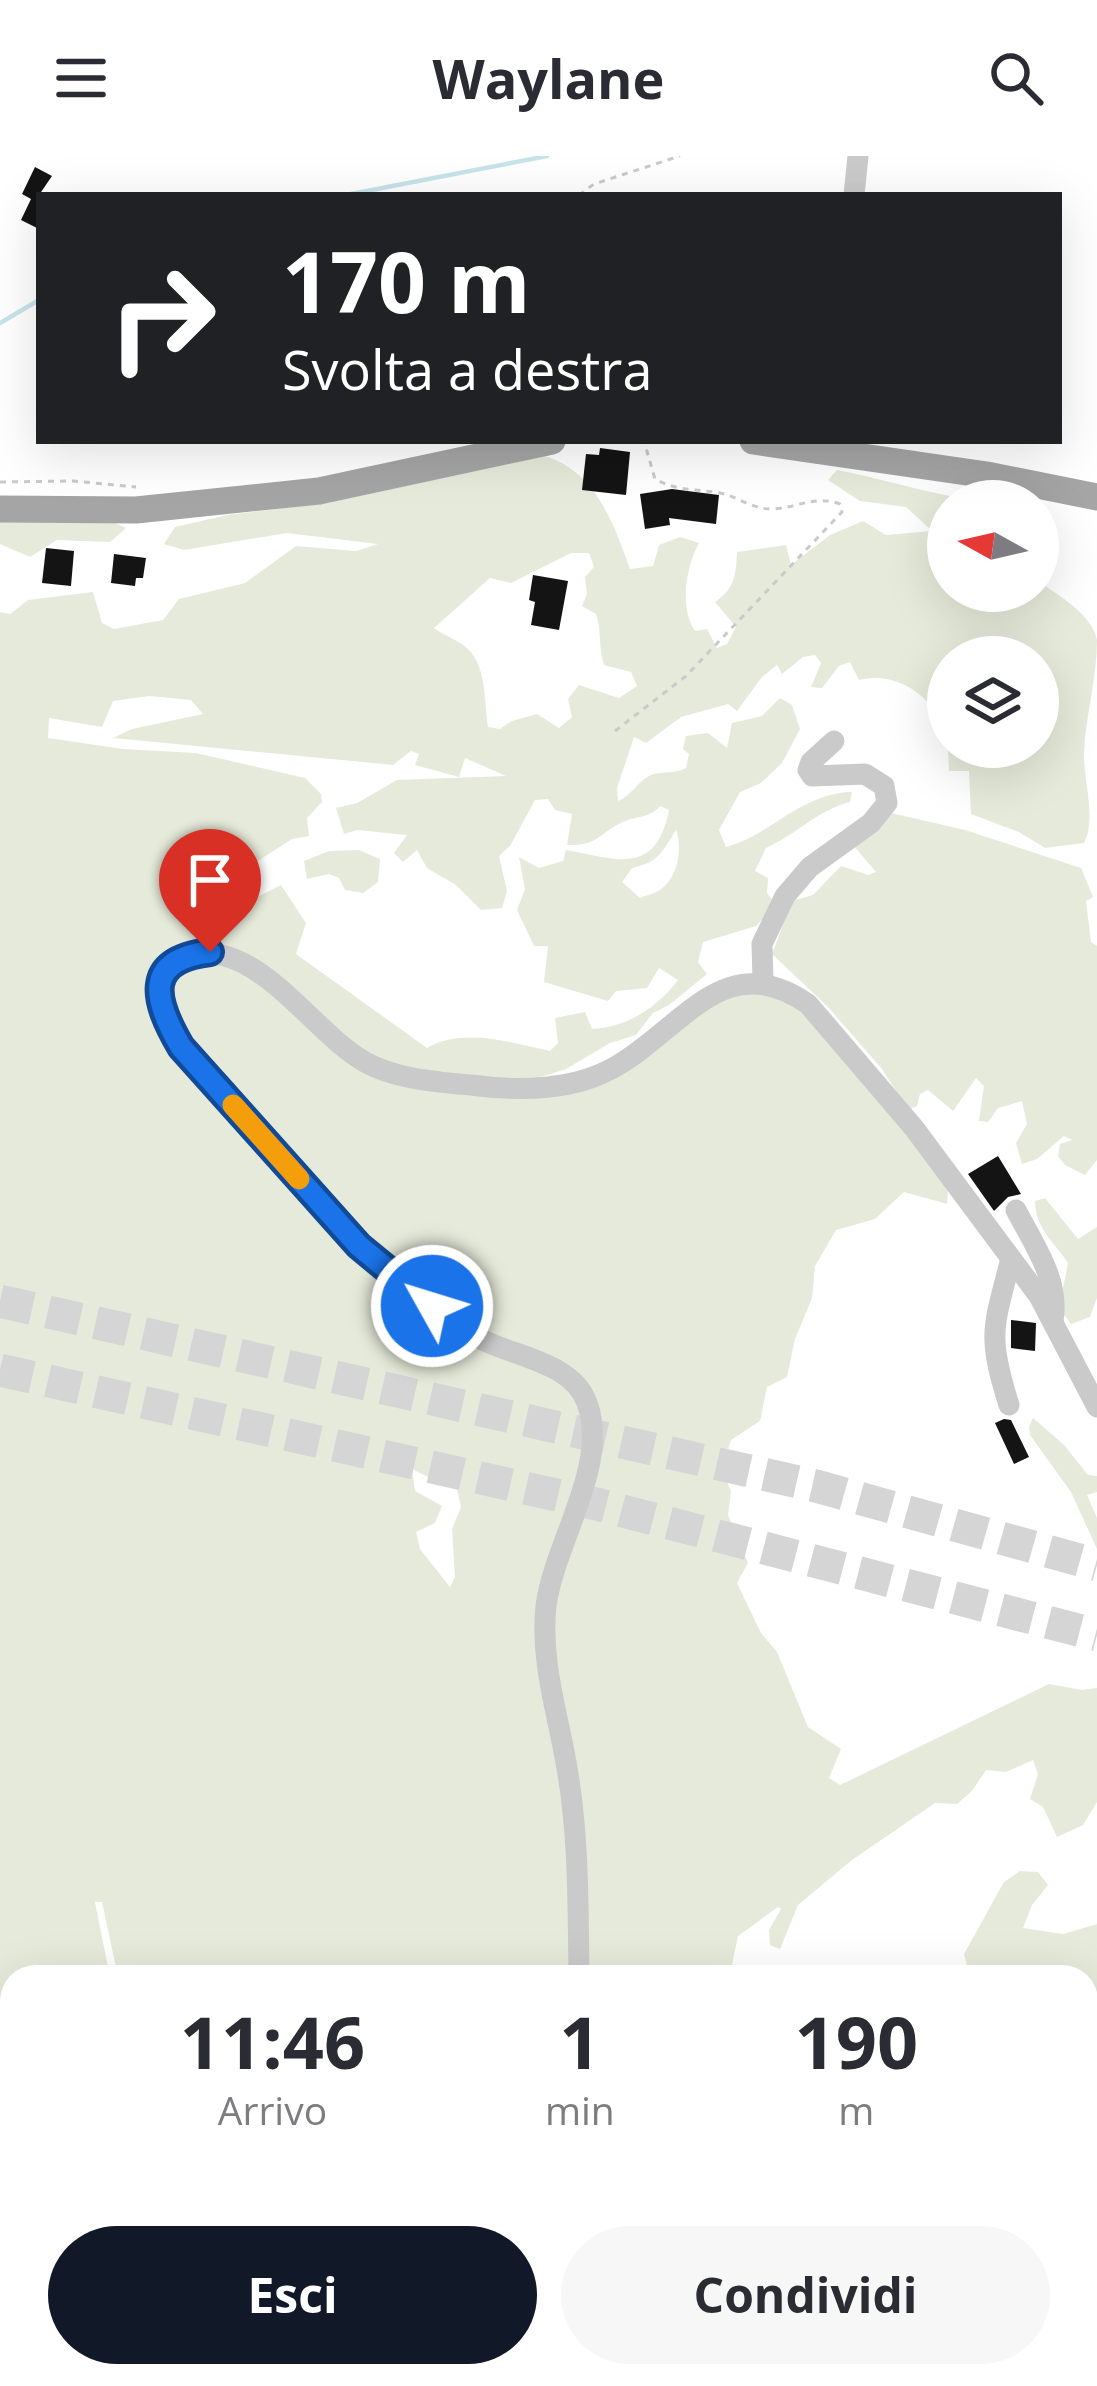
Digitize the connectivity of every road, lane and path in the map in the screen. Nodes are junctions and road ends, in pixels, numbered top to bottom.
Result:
1 (680, 156) edge
2 (858, 156) edge
3 (583, 192) edge
4 (854, 192) edge
5 (538, 444) edge
6 (645, 444) edge
7 (774, 444) edge
8 (1097, 497) edge
9 (0, 509) edge
10 (615, 731) dead end
11 (834, 742) dead end
12 (763, 981) junction
13 (1016, 1210) dead end
14 (1012, 1259) junction
15 (1052, 1321) junction
16 (1009, 1405) dead end
17 (1097, 1407) edge
18 (579, 1965) edge

1 - 3 path
2 - 4 street
5 - 9 main road
6 - 10 path
7 - 8 main road
11 - 12 street
12 - 14 street
12 - 18 street
13 - 15 street
14 - 15 street
14 - 16 street
15 - 17 street

